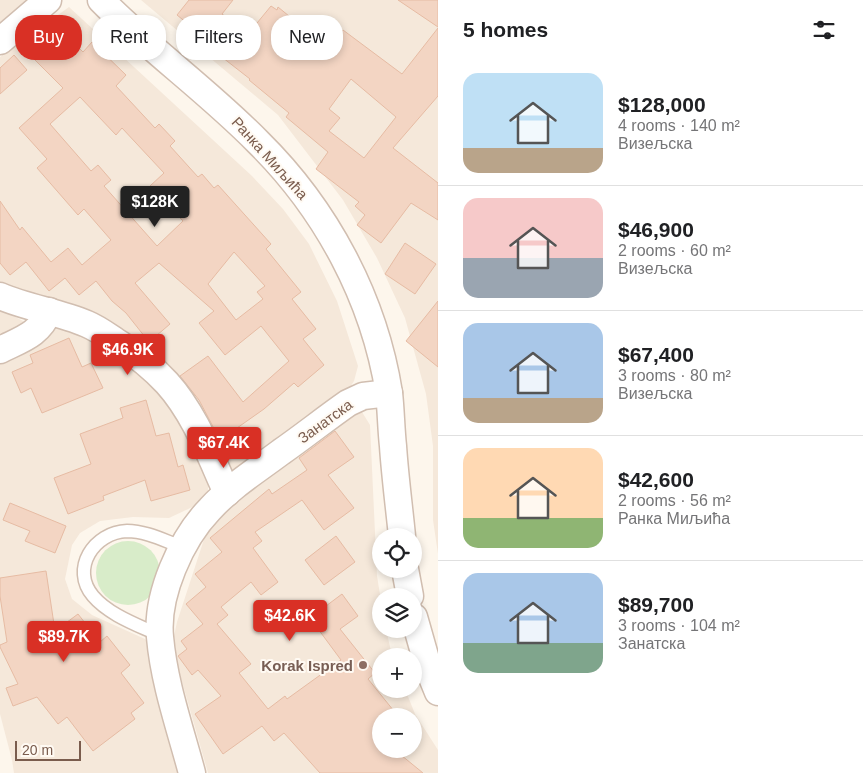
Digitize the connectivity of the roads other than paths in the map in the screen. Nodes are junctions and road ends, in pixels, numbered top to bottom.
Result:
1 (48, 0) edge
2 (100, 0) edge
3 (0, 41) edge
4 (0, 296) edge
5 (49, 311) junction
6 (0, 350) edge
7 (388, 393) junction
8 (227, 493) junction
9 (401, 528) edge
10 (182, 548) junction
11 (159, 635) junction
12 (420, 638) edge
13 (438, 692) edge
14 (192, 773) edge

1 - 3 street
2 - 7 street, Ранка Миљића
4 - 5 street
5 - 6 street
5 - 8 street
7 - 8 street, Занатска
7 - 9 street, Ранка Миљића
8 - 10 street, Занатска
10 - 11 street, Занатска
10 - 11 lane
11 - 14 street, Занатска
12 - 13 street

